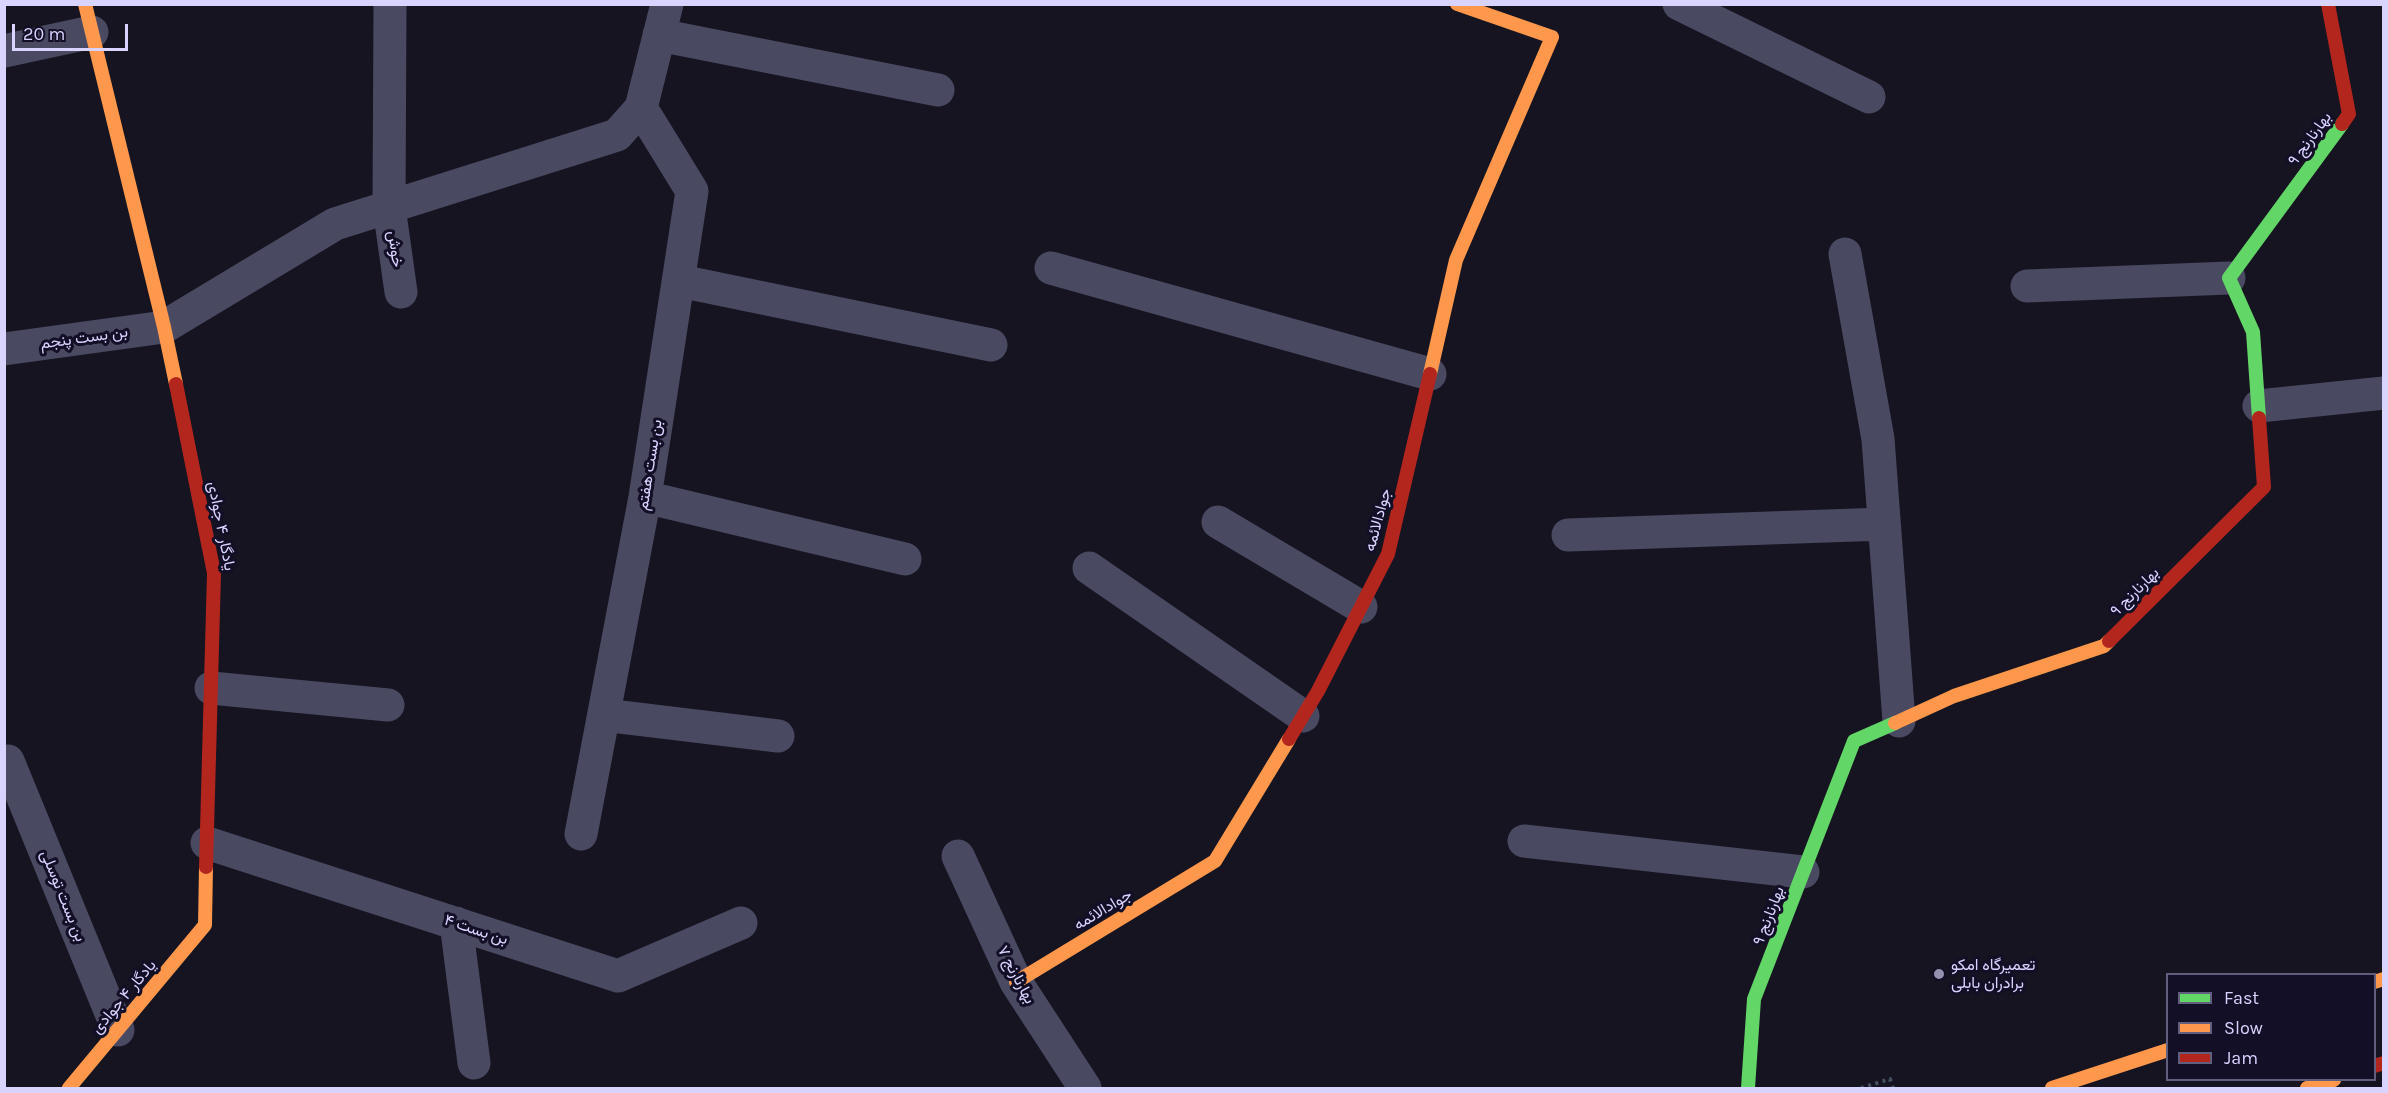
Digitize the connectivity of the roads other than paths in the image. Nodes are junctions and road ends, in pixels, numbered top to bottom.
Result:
1 (390, 4) edge
2 (1457, 4) edge
3 (1679, 4) edge
4 (2328, 4) edge
5 (89, 18) edge
6 (663, 20) edge
7 (4, 51) edge
8 (938, 90) dead end
9 (1869, 97) dead end
10 (641, 108) junction
11 (389, 207) junction
12 (1845, 254) dead end
13 (1051, 268) dead end
14 (2229, 278) junction
15 (680, 281) junction
16 (2027, 286) dead end
17 (401, 292) dead end
18 (164, 327) junction
19 (991, 345) dead end
20 (4, 349) edge
21 (1430, 374) junction
22 (2384, 393) edge
23 (2259, 406) junction
24 (645, 497) junction
25 (1218, 522) dead end
26 (1884, 524) junction
27 (1568, 535) dead end
28 (904, 559) dead end
29 (1089, 568) dead end
30 (1361, 607) junction
31 (211, 688) junction
32 (388, 705) dead end
33 (604, 714) junction
34 (1303, 716) junction
35 (1899, 721) junction
36 (778, 736) dead end
37 (8, 761) dead end
38 (581, 834) dead end
39 (1524, 842) dead end
40 (207, 843) junction
41 (958, 856) dead end
42 (1803, 872) junction
43 (456, 923) junction
44 (741, 923) dead end
45 (1016, 982) junction
46 (118, 1030) junction
47 (2166, 1051) edge
48 (474, 1063) dead end
49 (2331, 1081) edge
50 (69, 1089) edge
51 (1085, 1089) edge
52 (1748, 1089) edge
53 (2052, 1089) edge
54 (2307, 1089) edge

1 - 11 street, خوش
2 - 21 main road, جوادالائمه
3 - 9 street
4 - 14 main road, بهارنارنج ۹
5 - 7 street
5 - 18 main road, یادگار ۴ جوادی
6 - 8 street
6 - 10 street
10 - 11 street
10 - 15 street, بن بست هفتم
11 - 17 street, خوش
11 - 18 street
12 - 26 street
13 - 21 street
14 - 16 street
14 - 23 main road, بهارنارنج ۹
15 - 19 street
15 - 24 street, بن بست هفتم
18 - 20 street, بن بست پنجم
18 - 31 main road, یادگار ۴ جوادی
21 - 30 main road, جوادالائمه
22 - 23 street
23 - 35 main road, بهارنارنج ۹
24 - 28 street
24 - 33 street, بن بست هفتم
25 - 30 street
26 - 27 street
26 - 35 street
29 - 34 street
30 - 34 main road, جوادالائمه
31 - 32 street
31 - 40 main road, یادگار ۴ جوادی
33 - 36 street
33 - 38 street, بن بست هفتم
34 - 45 main road, جوادالائمه
35 - 42 main road, بهارنارنج ۹
37 - 46 street, بن بست توسلی
39 - 42 street
40 - 43 street, بن بست ۴
40 - 46 main road, یادگار ۴ جوادی
41 - 45 street, بهارنارنج ۷
42 - 52 main road, بهارنارنج ۹
43 - 44 street, بن بست ۴
43 - 48 street
45 - 51 street, بهارنارنج ۷
46 - 50 main road, یادگار ۴ جوادی
47 - 53 main road
49 - 54 main road

